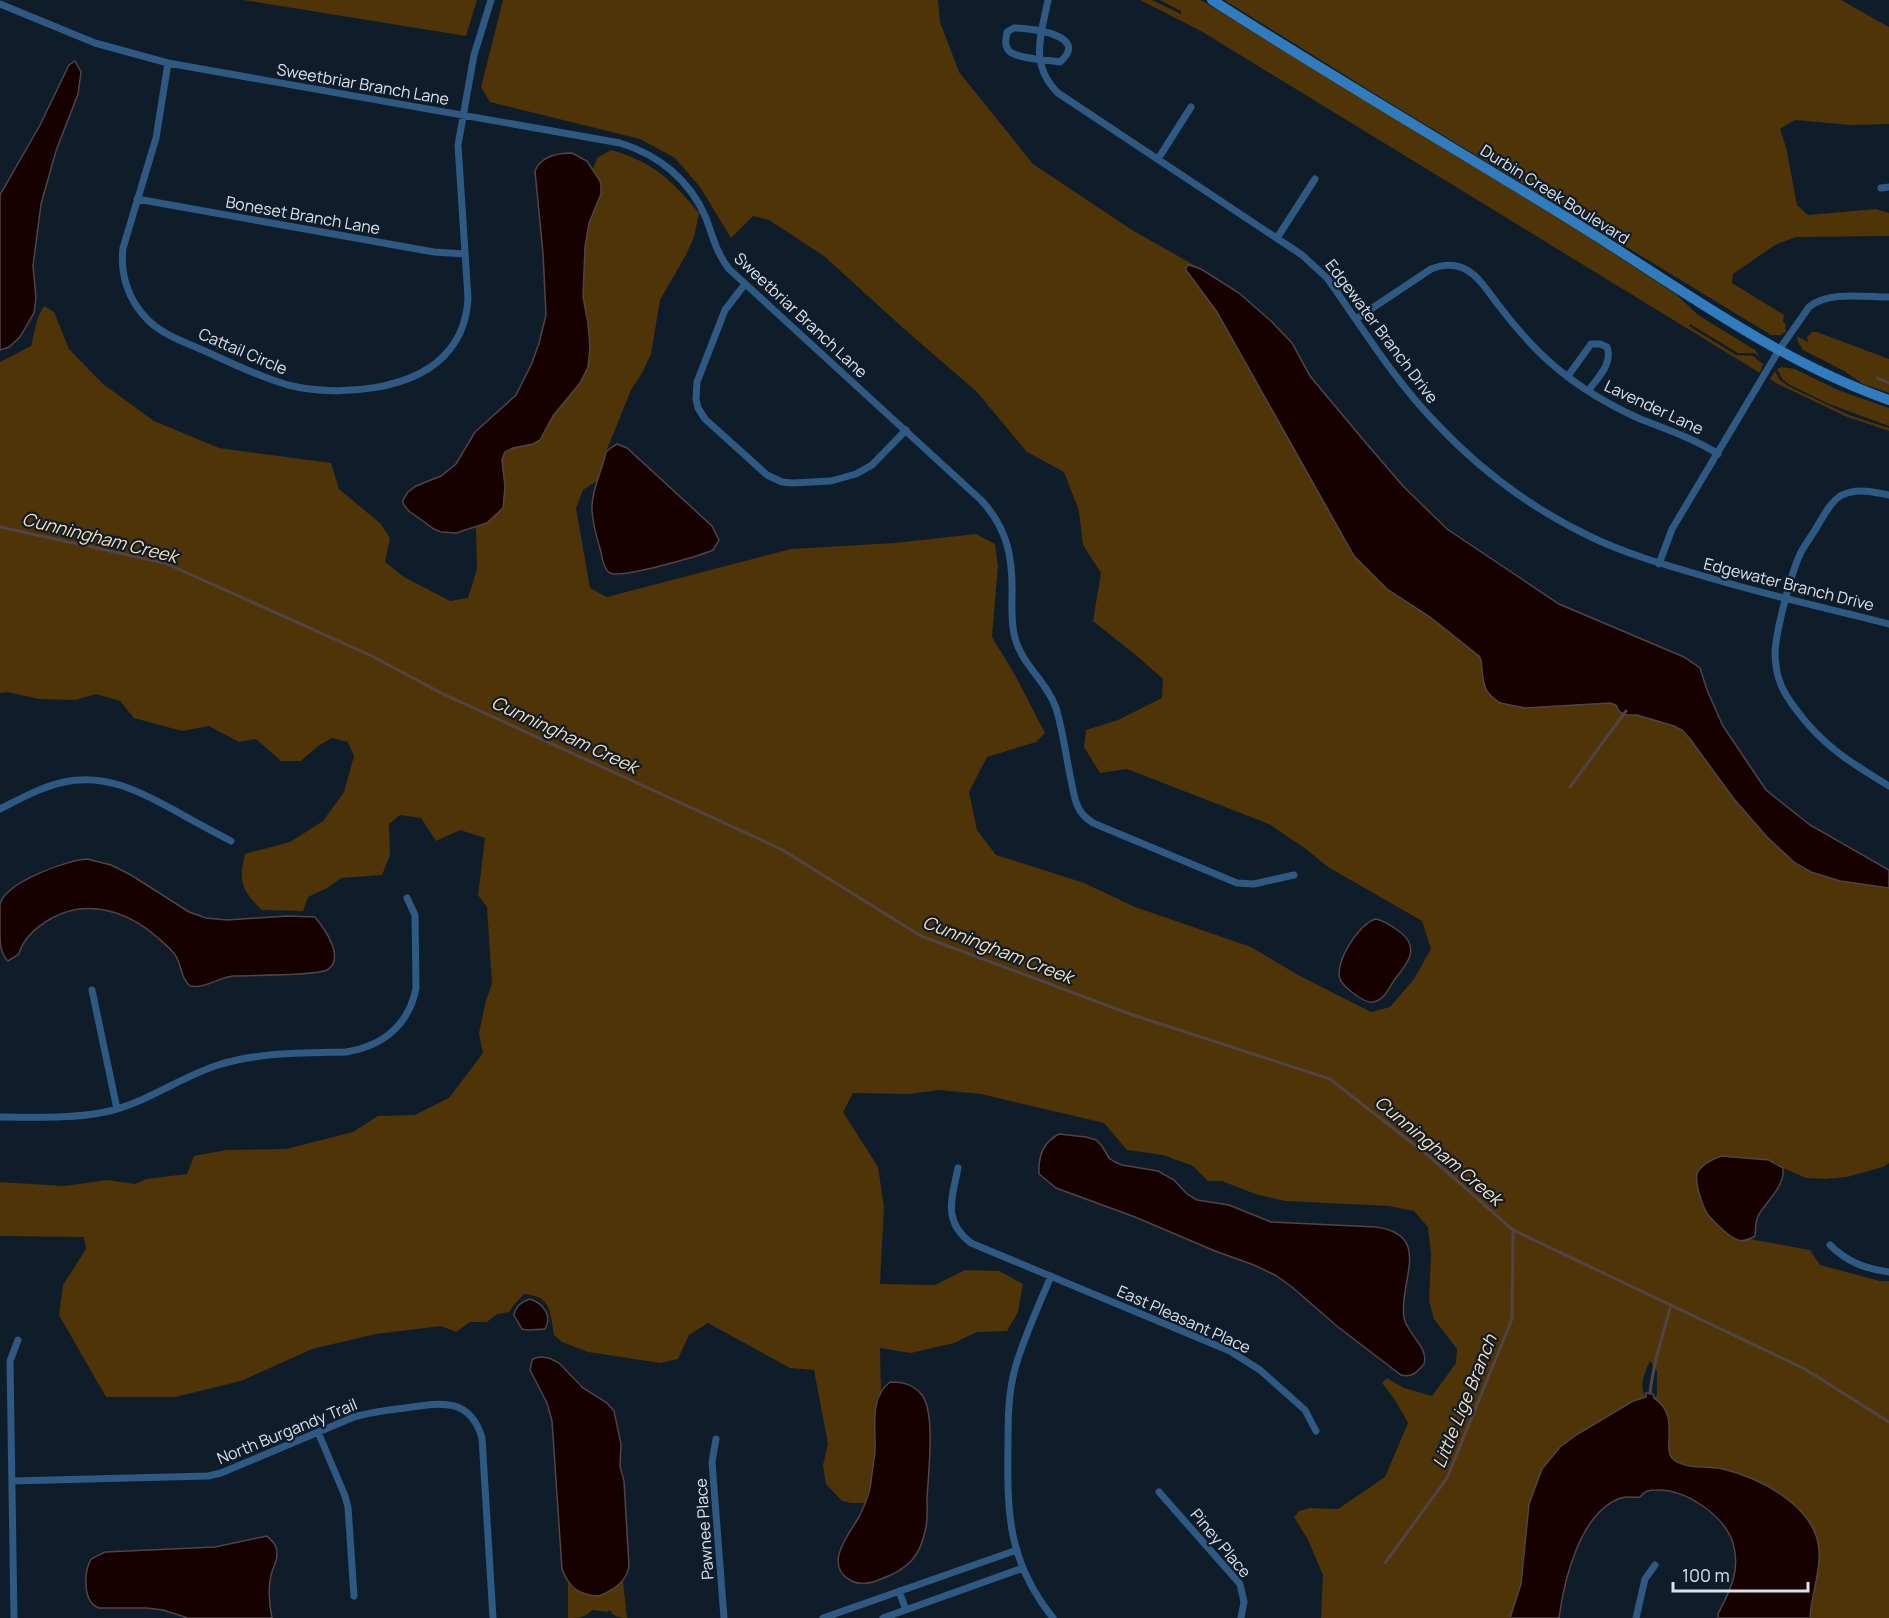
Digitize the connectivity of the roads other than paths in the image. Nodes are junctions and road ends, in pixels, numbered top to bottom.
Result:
1 (491, 0) edge
2 (1048, 0) edge
3 (1212, 0) edge
4 (0, 5) edge
5 (1042, 31) junction
6 (1039, 59) junction
7 (168, 63) junction
8 (1191, 107) dead end
9 (463, 115) junction
10 (1158, 159) junction
11 (1315, 179) dead end
12 (137, 199) junction
13 (1277, 238) junction
14 (465, 254) junction
15 (745, 284) junction
16 (1889, 297) edge
17 (1356, 318) junction
18 (1779, 350) junction
19 (1568, 376) junction
20 (1589, 390) junction
21 (1889, 400) edge
22 (906, 430) junction
23 (1718, 454) junction
24 (1889, 495) edge
25 (1659, 564) junction
26 (1786, 600) junction
27 (1889, 624) edge
28 (1889, 786) edge
29 (0, 809) edge
30 (231, 842) dead end
31 (1294, 875) dead end
32 (407, 898) dead end
33 (92, 990) dead end
34 (117, 1109) junction
35 (0, 1117) edge
36 (958, 1168) dead end
37 (1830, 1245) dead end
38 (1889, 1272) edge
39 (1051, 1276) junction
40 (18, 1340) dead end
41 (1316, 1431) dead end
42 (318, 1432) junction
43 (716, 1439) dead end
44 (12, 1480) junction
45 (1159, 1492) dead end
46 (1017, 1550) junction
47 (1655, 1565) dead end
48 (1023, 1568) junction
49 (899, 1591) junction
50 (354, 1596) dead end
51 (906, 1610) junction
52 (14, 1618) edge
53 (493, 1618) edge
54 (724, 1618) edge
55 (823, 1618) edge
56 (883, 1618) edge
57 (1053, 1618) edge
58 (1241, 1618) edge
59 (1636, 1618) edge

1 - 9 street, Cattail Circle
2 - 5 street
3 - 18 street, Durbin Creek Boulevard
4 - 7 street, Sweetbriar Branch Lane
5 - 6 street
5 - 6 street
5 - 6 street
6 - 10 street, Edgewater Branch Drive
7 - 9 street, Sweetbriar Branch Lane
7 - 12 street, Cattail Circle
8 - 10 street
9 - 14 street, Cattail Circle
9 - 15 street, Sweetbriar Branch Lane
10 - 13 street, Edgewater Branch Drive
11 - 13 street
12 - 14 street, Boneset Branch Lane
12 - 14 street, Cattail Circle
13 - 17 street, Edgewater Branch Drive
15 - 22 street, Sweetbriar Branch Lane
15 - 22 street
16 - 18 street
17 - 19 street, Lavender Lane
17 - 25 street, Edgewater Branch Drive
18 - 21 street, Durbin Creek Boulevard
18 - 23 street
19 - 20 street, Lavender Lane
19 - 20 street
20 - 23 street, Lavender Lane
22 - 31 street, Sweetbriar Branch Lane
23 - 25 street
24 - 26 street
25 - 26 street, Edgewater Branch Drive
26 - 27 street, Edgewater Branch Drive
26 - 28 street
29 - 30 street
32 - 34 street
33 - 34 street
34 - 35 street
36 - 39 street, East Pleasant Place
37 - 38 street
39 - 41 street, East Pleasant Place
39 - 46 street
40 - 44 street
42 - 44 street, North Burgandy Trail
42 - 50 street
42 - 53 street, North Burgandy Trail
43 - 54 street, Pawnee Place
44 - 52 street
45 - 58 street, Piney Place
46 - 48 street
46 - 49 street
47 - 59 street
48 - 51 street
48 - 57 street
49 - 51 street
49 - 55 street
51 - 56 street

